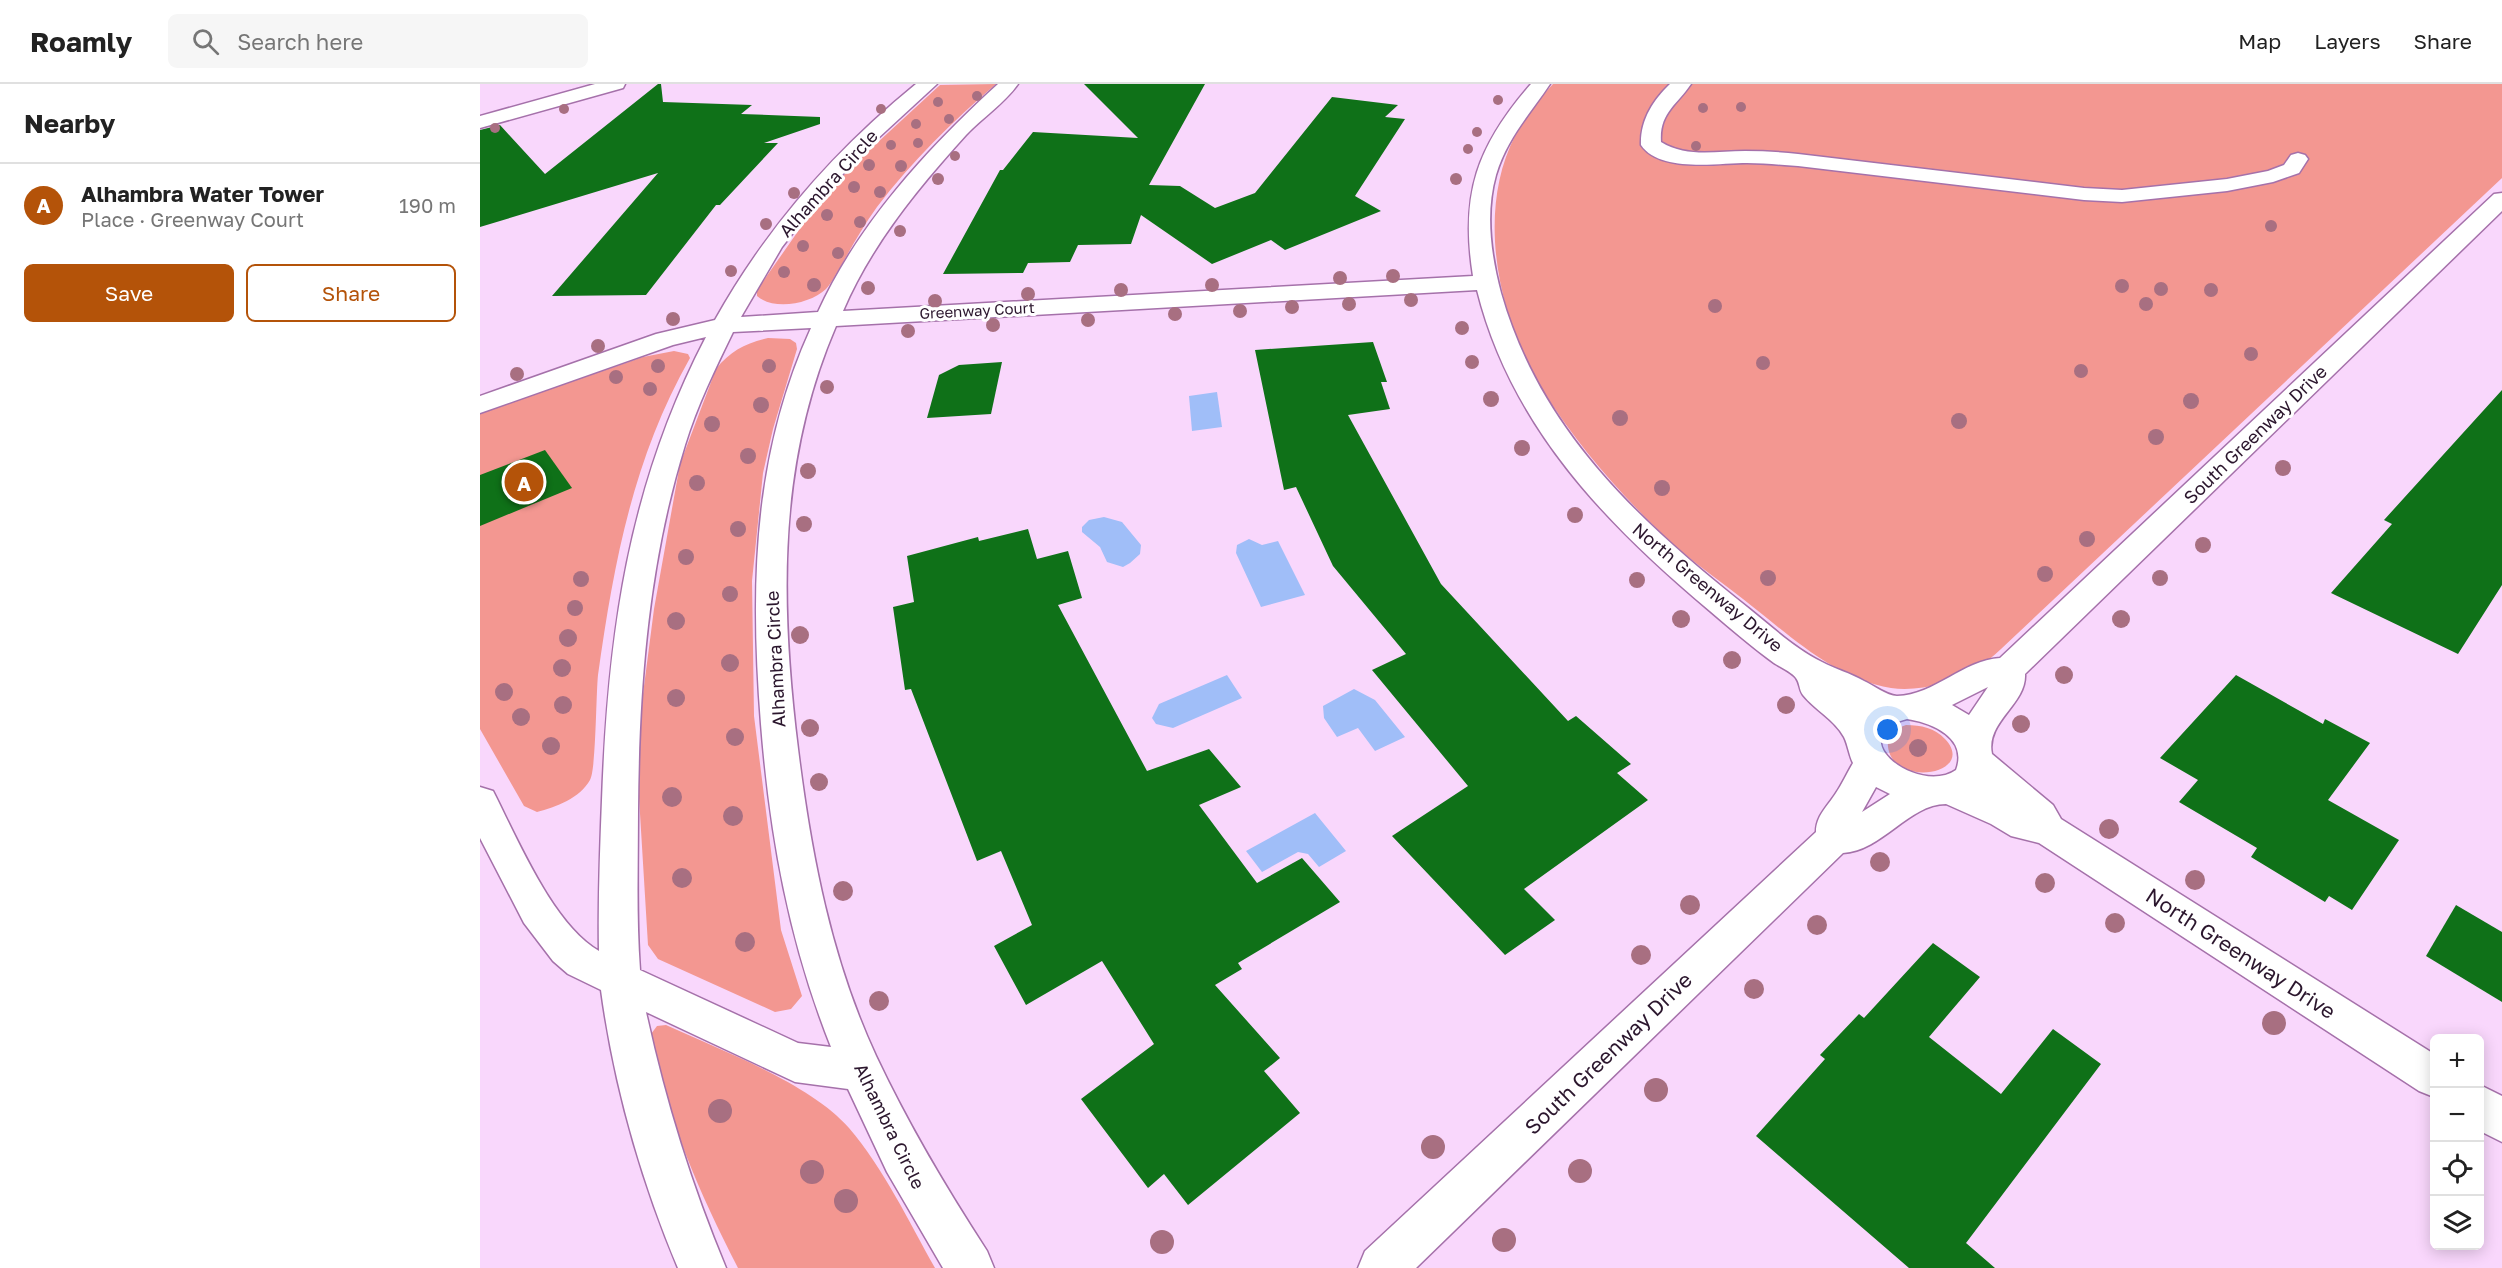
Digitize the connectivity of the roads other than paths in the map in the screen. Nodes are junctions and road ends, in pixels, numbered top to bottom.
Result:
1 (616, 84) edge
2 (928, 84) edge
3 (1010, 84) edge
4 (1541, 84) edge
5 (1682, 84) edge
6 (480, 122) edge
7 (2298, 159) dead end
8 (2502, 199) edge
9 (1486, 282) junction
10 (828, 318) junction
11 (726, 325) junction
12 (480, 405) edge
13 (2008, 670) junction
14 (1810, 671) junction
15 (1904, 708) junction
16 (1867, 750) junction
17 (1975, 753) junction
18 (1942, 791) junction
19 (480, 801) edge
20 (2047, 829) junction
21 (1834, 838) junction
22 (620, 979) junction
23 (862, 1071) junction
24 (2430, 1074) edge
25 (2484, 1109) edge
26 (2502, 1121) edge
27 (702, 1268) edge
28 (970, 1268) edge
29 (1382, 1268) edge

1 - 6 street
2 - 11 street, Alhambra Circle
3 - 10 street, Alhambra Circle
4 - 9 street, North Greenway Drive
5 - 7 street
8 - 13 street, South Greenway Drive
9 - 10 street, Greenway Court
9 - 14 street, North Greenway Drive
10 - 11 street, Greenway Court
10 - 23 street, Alhambra Circle
11 - 12 street, Greenway Court
11 - 22 street, Alhambra Circle
13 - 15 street
13 - 17 street, South Greenway Drive
14 - 15 street, North Greenway Drive
14 - 16 street, North Greenway Drive
15 - 16 street
15 - 17 street
16 - 18 street
16 - 21 street, South Greenway Drive
17 - 18 street
17 - 20 street, North Greenway Drive
18 - 20 street, North Greenway Drive
18 - 21 street, South Greenway Drive
19 - 22 street
20 - 24 street, North Greenway Drive
21 - 29 street, South Greenway Drive
22 - 23 street
22 - 27 street, Alhambra Circle
23 - 28 street, Alhambra Circle
25 - 26 street

